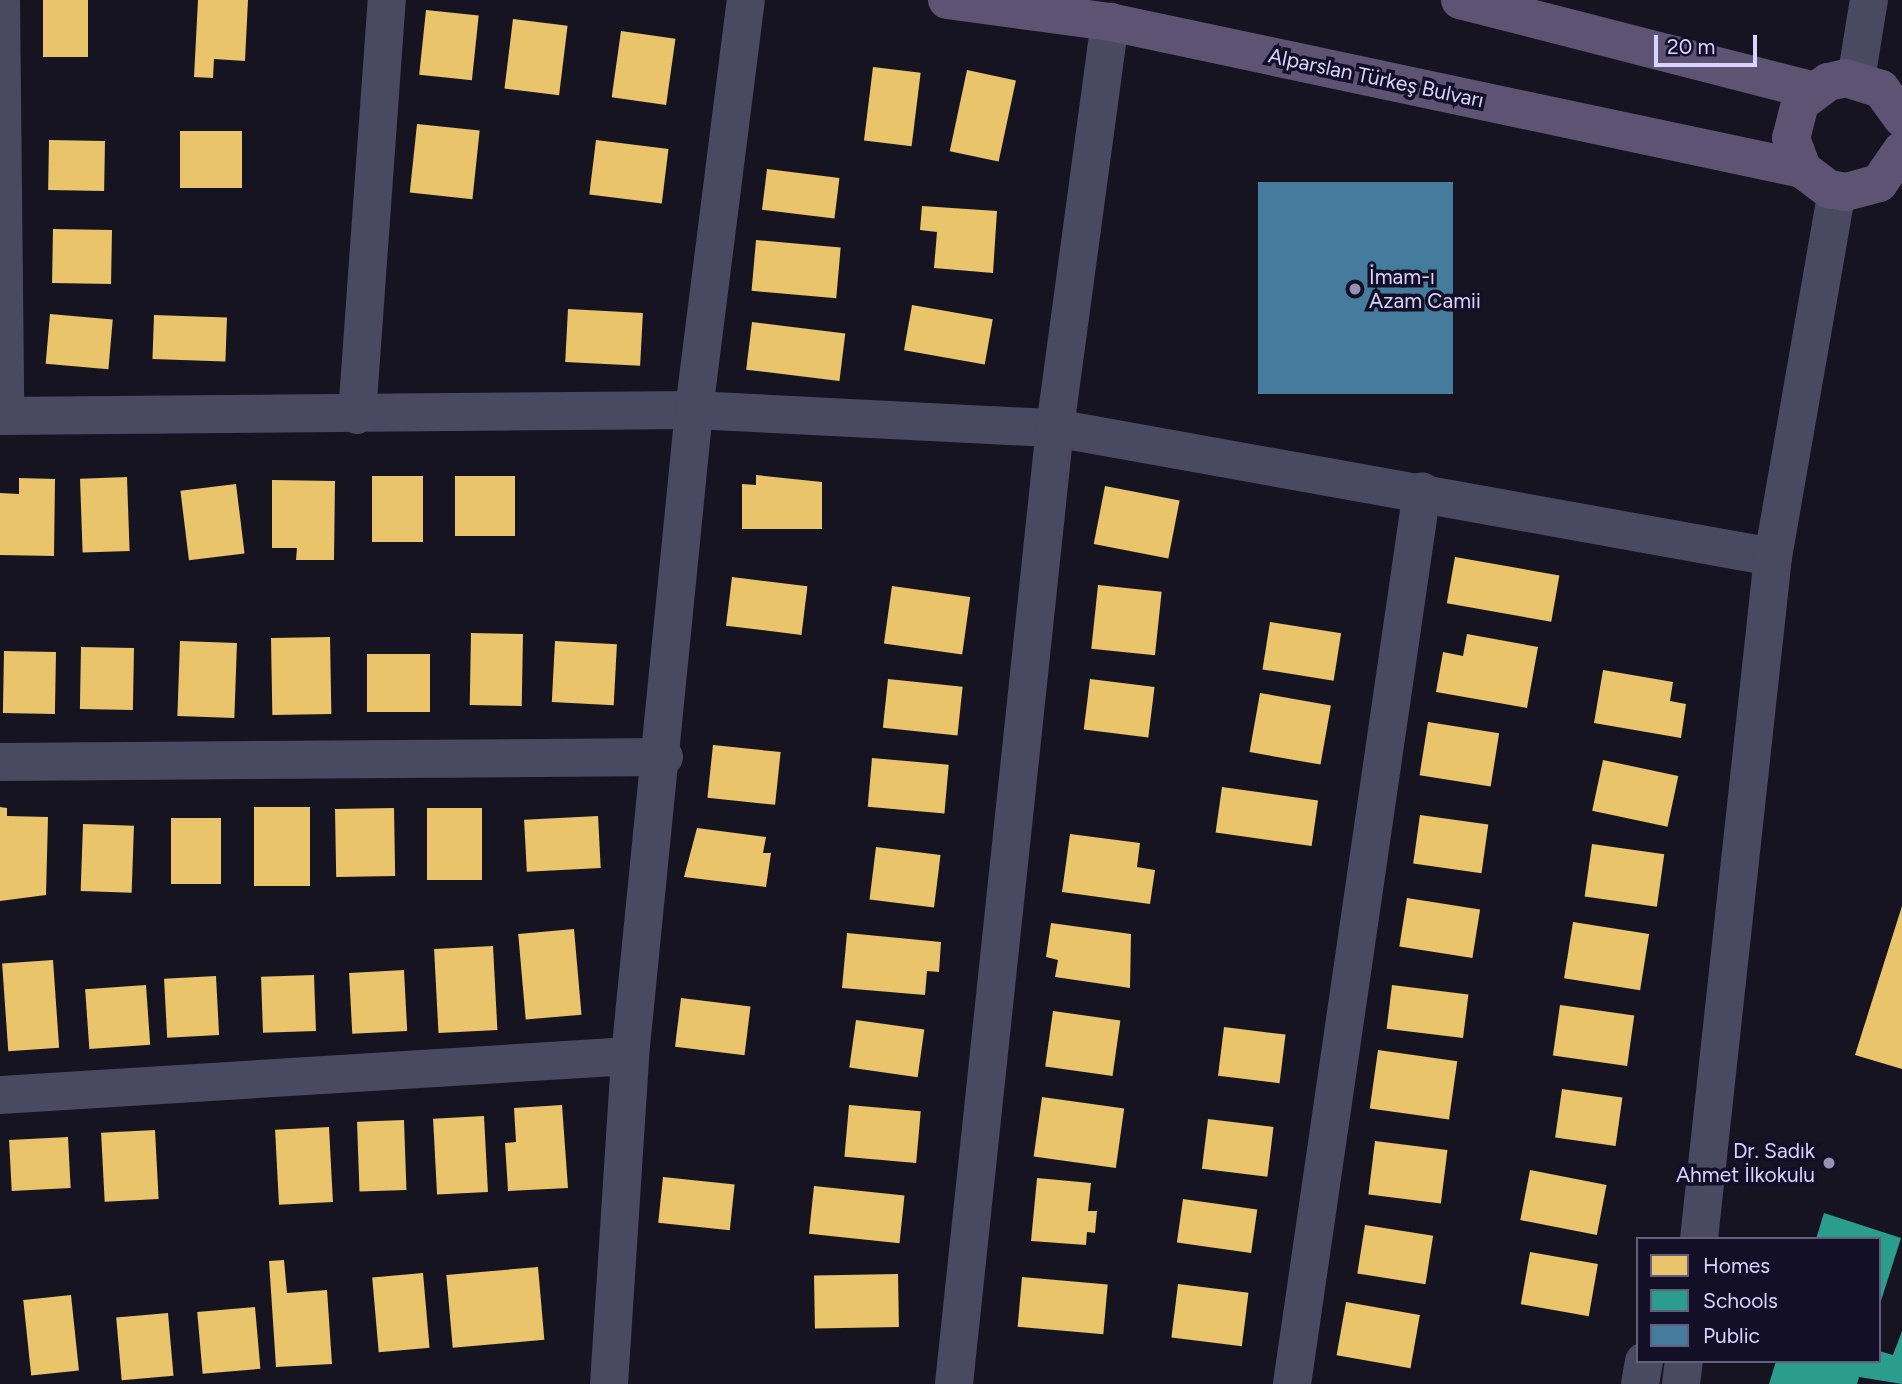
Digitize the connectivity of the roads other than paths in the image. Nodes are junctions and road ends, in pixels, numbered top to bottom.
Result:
1 (1, 0) edge
2 (387, 0) edge
3 (746, 0) edge
4 (947, 0) edge
5 (1460, 0) edge
6 (1869, 0) edge
7 (1110, 22) junction
8 (1856, 79) junction
9 (1814, 90) junction
10 (1899, 108) edge
11 (1902, 150) edge
12 (1802, 169) junction
13 (1891, 186) edge
14 (1838, 191) junction
15 (694, 410) junction
16 (357, 415) junction
17 (3, 416) edge
18 (1055, 428) junction
19 (1422, 491) junction
20 (1773, 557) junction
21 (664, 757) junction
22 (0, 762) edge
23 (1733, 949) junction
24 (630, 1056) junction
25 (0, 1095) edge
26 (1671, 1237) edge
27 (1699, 1237) edge
28 (1644, 1363) edge
29 (1684, 1363) edge
30 (609, 1384) edge
31 (954, 1384) edge
32 (1292, 1384) edge
33 (1640, 1384) edge
34 (1681, 1384) edge

1 - 17 street
2 - 16 street
3 - 15 street
4 - 7 main road, Alparslan Türkeş Bulvarı
5 - 9 main road
6 - 8 street
7 - 12 main road, Alparslan Türkeş Bulvarı
7 - 18 street
8 - 9 main road
8 - 10 main road
9 - 12 main road
11 - 13 main road
12 - 14 main road, Alparslan Türkeş Bulvarı
13 - 14 main road
14 - 20 street
15 - 16 street
15 - 18 street
15 - 21 street
16 - 17 street
18 - 19 street
18 - 31 street
19 - 20 street
19 - 32 street
20 - 23 street
21 - 22 street
21 - 24 street
23 - 26 street
23 - 27 street
24 - 25 street
24 - 30 street
28 - 33 street
29 - 34 street

